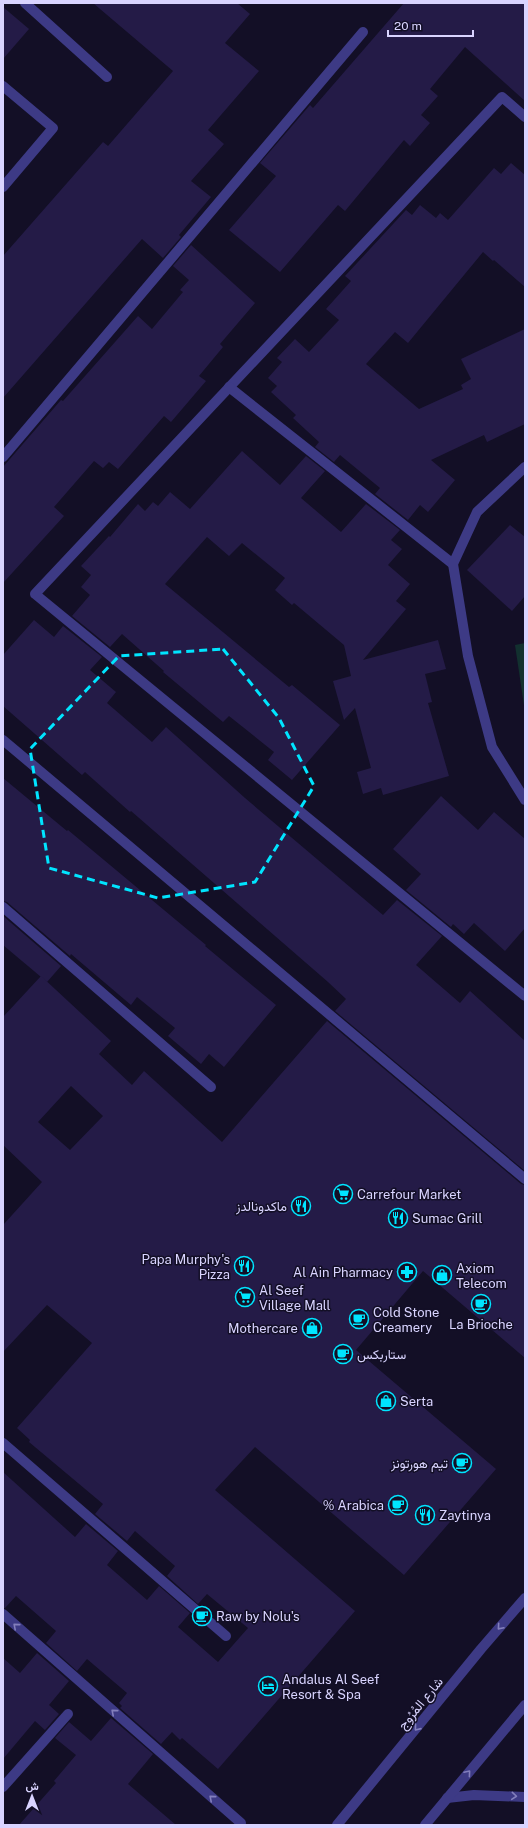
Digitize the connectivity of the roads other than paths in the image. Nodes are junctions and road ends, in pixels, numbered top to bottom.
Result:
1 (25, 3) edge
2 (362, 32) dead end
3 (107, 77) dead end
4 (3, 86) edge
5 (525, 116) edge
6 (3, 187) edge
7 (229, 388) junction
8 (3, 457) edge
9 (525, 467) edge
10 (453, 564) junction
11 (3, 740) edge
12 (525, 800) edge
13 (3, 907) edge
14 (525, 996) edge
15 (211, 1087) dead end
16 (525, 1179) edge
17 (3, 1443) edge
18 (525, 1598) edge
19 (3, 1614) edge
20 (226, 1636) dead end
21 (525, 1705) edge
22 (68, 1714) dead end
23 (3, 1786) edge
24 (525, 1797) edge
25 (447, 1798) junction
26 (241, 1823) dead end
27 (337, 1825) edge
28 (425, 1825) edge

1 - 3 street
2 - 8 street
4 - 6 street
5 - 7 street
7 - 10 street
7 - 14 street
9 - 10 street
10 - 12 street
11 - 16 street
13 - 15 street
17 - 20 street
18 -> 27 street, شارع المُرُوج
26 -> 19 street
25 -> 21 street
22 - 23 street
25 -> 24 street
25 - 28 street

